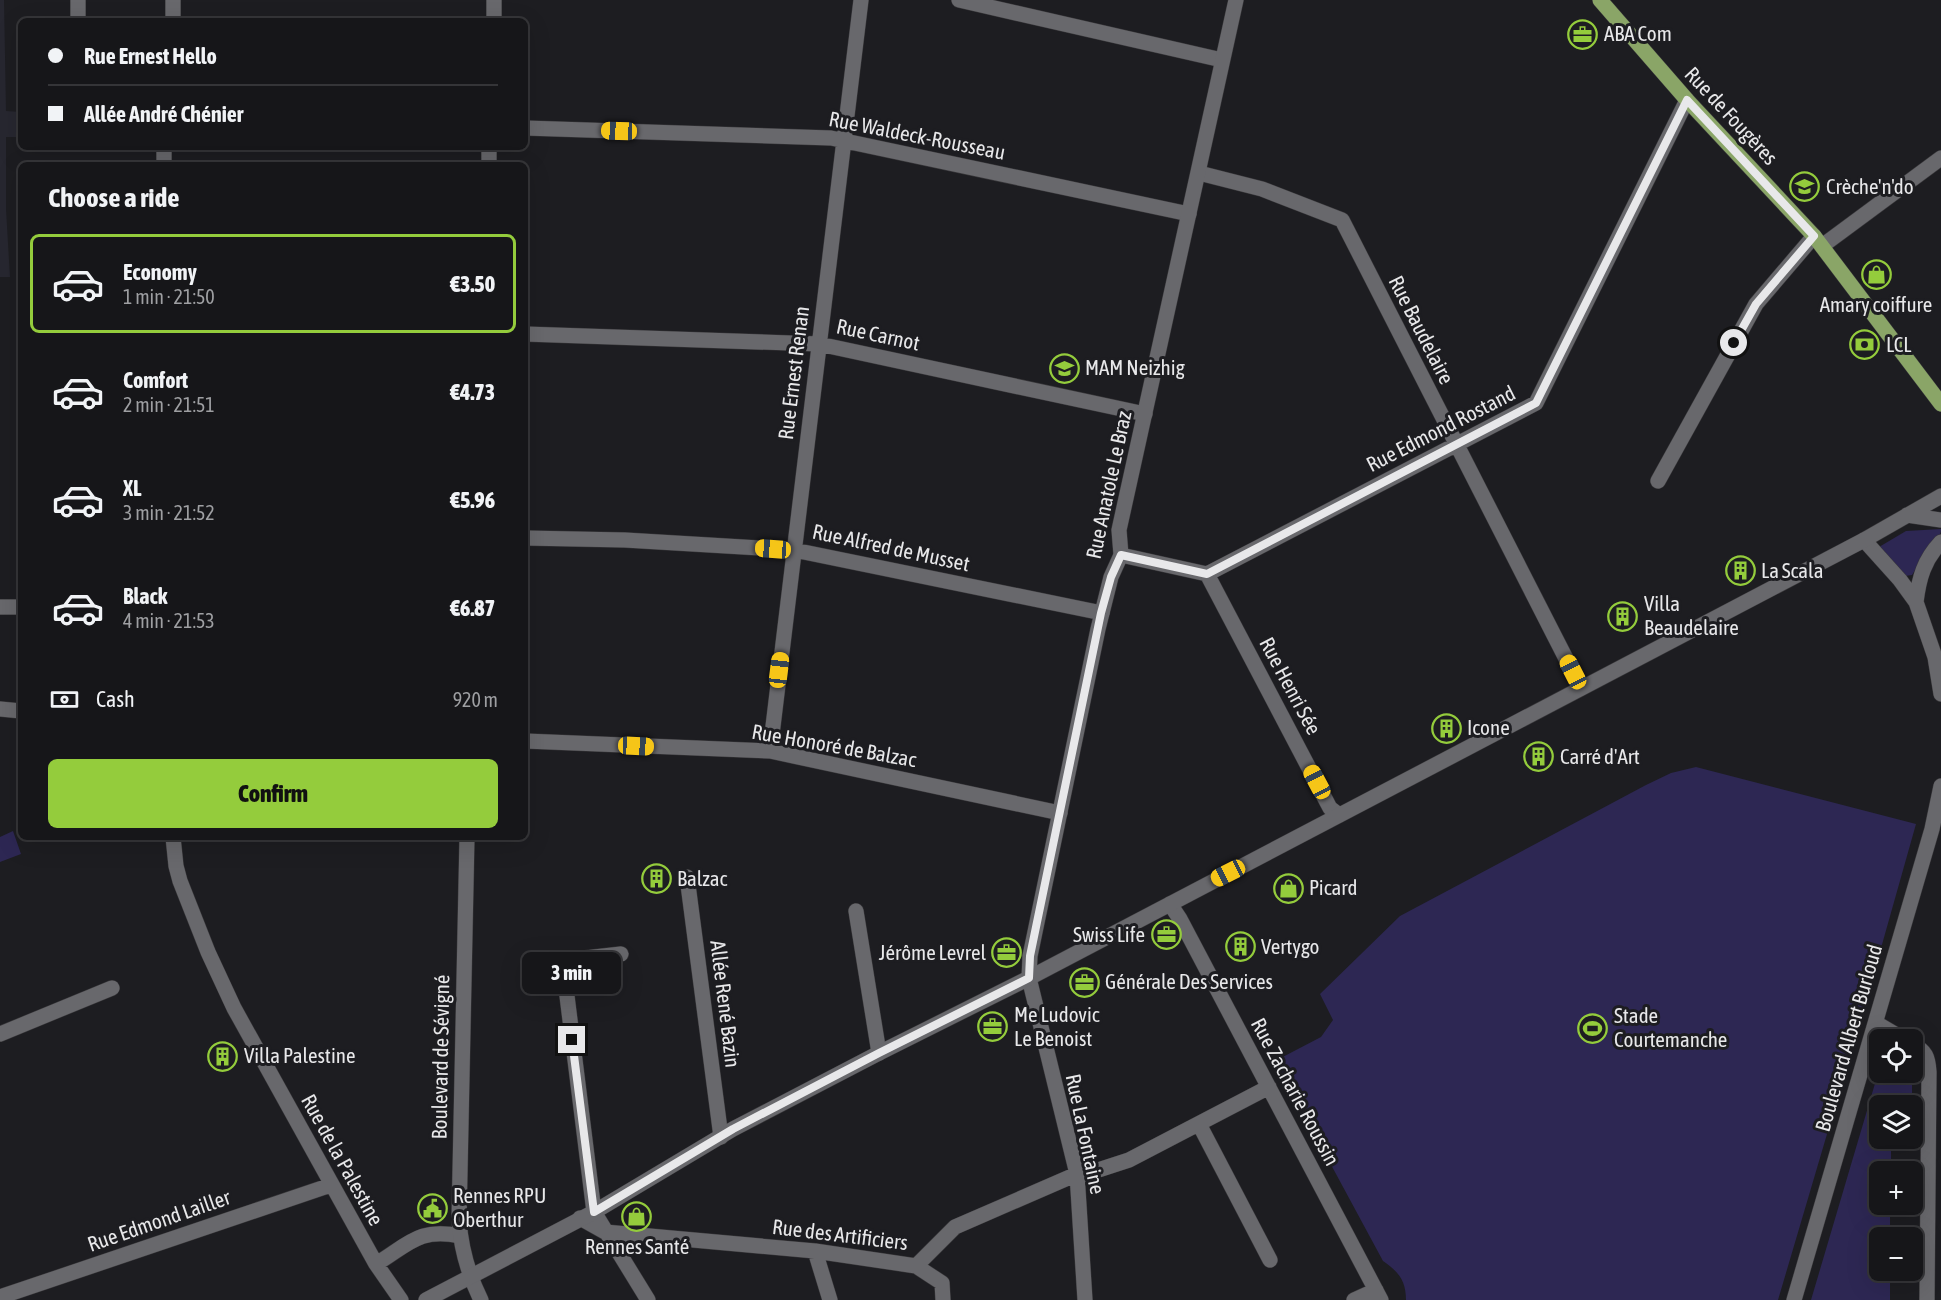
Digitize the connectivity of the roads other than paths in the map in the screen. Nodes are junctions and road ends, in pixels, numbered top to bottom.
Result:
1 (78, 0) edge
2 (173, 0) edge
3 (494, 0) edge
4 (861, 0) edge
5 (959, 0) edge
6 (1236, 0) edge
7 (1603, 1) edge
8 (78, 18) edge
9 (173, 18) edge
10 (494, 18) edge
11 (1222, 60) junction
12 (1687, 100) junction
13 (528, 128) edge
14 (844, 140) junction
15 (1941, 158) edge
16 (1199, 173) junction
17 (1189, 214) junction
18 (1818, 241) junction
19 (528, 334) edge
20 (819, 344) junction
21 (1941, 404) edge
22 (1145, 414) junction
23 (1456, 445) junction
24 (1658, 481) dead end
25 (1941, 496) edge
26 (1907, 515) junction
27 (1941, 520) edge
28 (528, 538) edge
29 (1864, 540) junction
30 (1941, 542) edge
31 (794, 550) junction
32 (1121, 555) junction
33 (1207, 574) junction
34 (1916, 602) junction
35 (0, 607) edge
36 (18, 608) edge
37 (1101, 613) junction
38 (1581, 688) junction
39 (1941, 694) edge
40 (0, 709) edge
41 (18, 711) edge
42 (528, 741) edge
43 (770, 752) junction
44 (1941, 786) edge
45 (1060, 813) junction
46 (1339, 815) junction
47 (173, 840) edge
48 (467, 840) edge
49 (687, 877) dead end
50 (1170, 904) junction
51 (856, 911) dead end
52 (621, 954) dead end
53 (1029, 978) junction
54 (111, 988) dead end
55 (1876, 1023) junction
56 (1886, 1029) edge
57 (0, 1034) edge
58 (1923, 1050) edge
59 (879, 1053) junction
60 (1269, 1087) junction
61 (1199, 1124) junction
62 (721, 1137) junction
63 (1077, 1174) junction
64 (331, 1185) junction
65 (587, 1215) junction
66 (605, 1232) junction
67 (460, 1236) junction
68 (816, 1251) junction
69 (1270, 1260) dead end
70 (376, 1264) junction
71 (916, 1266) junction
72 (470, 1277) junction
73 (1378, 1295) edge
74 (0, 1297) edge
75 (401, 1300) edge
76 (426, 1300) edge
77 (482, 1300) edge
78 (648, 1300) edge
79 (830, 1300) edge
80 (943, 1300) edge
81 (1085, 1300) edge
82 (1354, 1300) edge
83 (1794, 1300) edge
84 (1927, 1300) edge

1 - 8 street
2 - 9 street
3 - 10 street
4 - 14 street, Rue Ernest Renan
5 - 11 street
6 - 11 street, Rue Anatole Le Braz
7 - 12 main road, Rue de Fougères
11 - 16 street, Rue Anatole Le Braz
12 - 18 main road, Rue de Fougères
12 - 23 street, Rue Edmond Rostand
13 - 14 street, Rue Waldeck-Rousseau
14 - 17 street, Rue Waldeck-Rousseau
14 - 20 street, Rue Ernest Renan
15 - 18 street
16 - 17 street, Rue Anatole Le Braz
16 - 23 street, Rue Baudelaire
17 - 22 street, Rue Anatole Le Braz
18 - 21 main road, Rue de Fougères
18 - 24 street
19 - 20 street, Rue Carnot
20 - 22 street, Rue Carnot
20 - 31 street, Rue Ernest Renan
22 - 32 street, Rue Anatole Le Braz
23 - 33 street, Rue Edmond Rostand
23 - 38 street, Rue Baudelaire
25 - 26 street
26 - 27 street
26 - 29 street
28 - 31 street, Rue Alfred de Musset
29 - 34 street
29 - 38 street
30 - 34 street
31 - 37 street, Rue Alfred de Musset
31 - 43 street, Rue Ernest Renan
32 - 33 street
32 - 37 street, Rue Anatole Le Braz
33 - 46 street, Rue Henri Sée
34 - 39 street
35 - 36 street
37 - 45 street, Rue Anatole Le Braz
38 - 46 street
40 - 41 street
42 - 43 street, Rue Honoré de Balzac
43 - 45 street, Rue Honoré de Balzac
44 - 55 street, Boulevard Albert Burloud
45 - 53 street, Rue Anatole Le Braz
46 - 50 street
47 - 64 street, Rue de la Palestine
48 - 67 street, Boulevard de Sévigné
49 - 62 street, Allée René Bazin
50 - 53 street
50 - 60 street, Rue Zacharie Roussin
51 - 59 street
52 - 65 street
53 - 59 street
53 - 63 street, Rue La Fontaine
54 - 57 street
55 - 56 street
55 - 83 street, Boulevard Albert Burloud
58 - 84 street
59 - 62 street
60 - 61 street, Rue des Artificiers
60 - 73 street, Rue Zacharie Roussin
61 - 63 street, Rue des Artificiers
61 - 69 street
62 - 65 street
63 - 71 street, Rue des Artificiers
63 - 81 street, Rue La Fontaine
64 - 70 street, Rue de la Palestine
64 - 74 street, Rue Edmond Lailler
65 - 66 street
65 - 72 street
66 - 68 street, Rue des Artificiers
66 - 78 street
67 - 70 street
67 - 72 street, Boulevard de Sévigné
68 - 71 street, Rue des Artificiers
68 - 79 street
70 - 75 street, Rue de la Palestine
71 - 80 street
72 - 76 street
72 - 77 street, Boulevard de Sévigné
73 - 82 street

